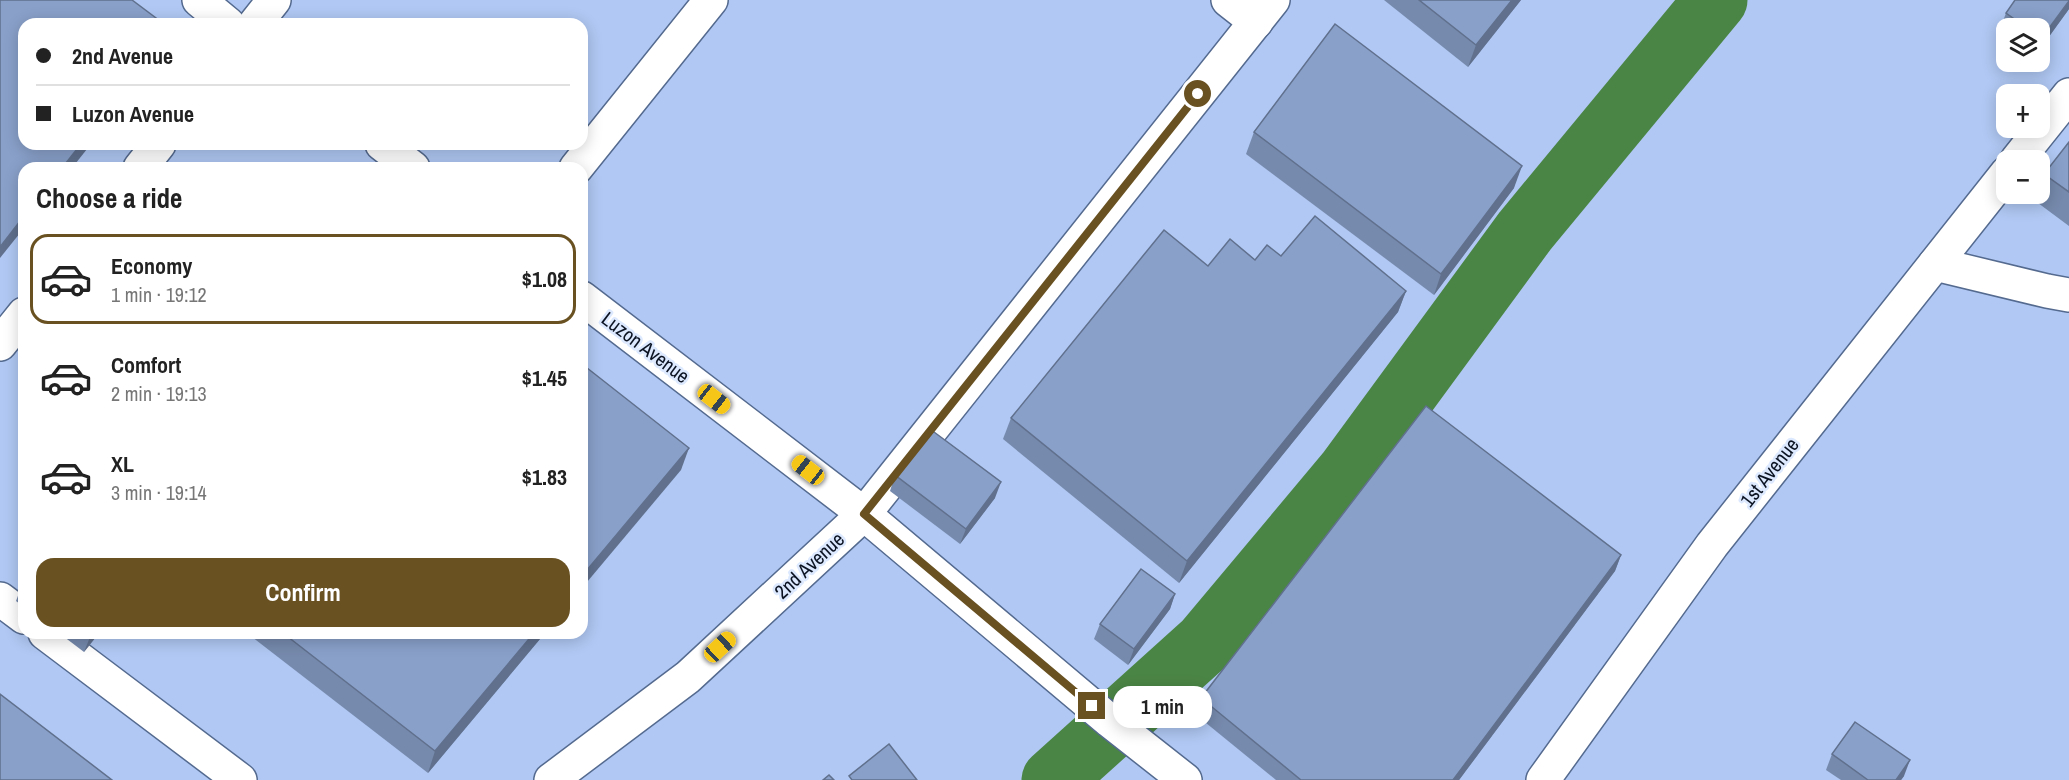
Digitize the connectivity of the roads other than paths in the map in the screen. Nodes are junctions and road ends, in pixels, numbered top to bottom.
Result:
1 (199, 0) edge
2 (274, 0) edge
3 (711, 0) edge
4 (1228, 0) edge
5 (1265, 11) edge
6 (221, 18) edge
7 (260, 18) edge
8 (2069, 95) edge
9 (154, 150) edge
10 (390, 150) edge
11 (2025, 150) edge
12 (145, 162) edge
13 (405, 162) edge
14 (581, 162) edge
15 (1996, 187) edge
16 (1935, 264) junction
17 (2069, 295) edge
18 (588, 303) edge
19 (18, 322) edge
20 (0, 344) edge
21 (864, 514) junction
22 (0, 599) edge
23 (18, 612) edge
24 (53, 639) edge
25 (240, 780) edge
26 (551, 780) edge
27 (1185, 780) edge
28 (1543, 780) edge

1 - 6 street
2 - 7 street
3 - 14 street
4 - 5 street
5 - 21 street, 2nd Avenue
8 - 11 street
9 - 12 street
10 - 13 street
15 - 16 street, 1st Avenue
16 - 17 street
16 - 28 street, 1st Avenue
18 - 21 street, Luzon Avenue
19 - 20 street
21 - 26 street, 2nd Avenue
21 - 27 street, Luzon Avenue
22 - 23 street
24 - 25 street

